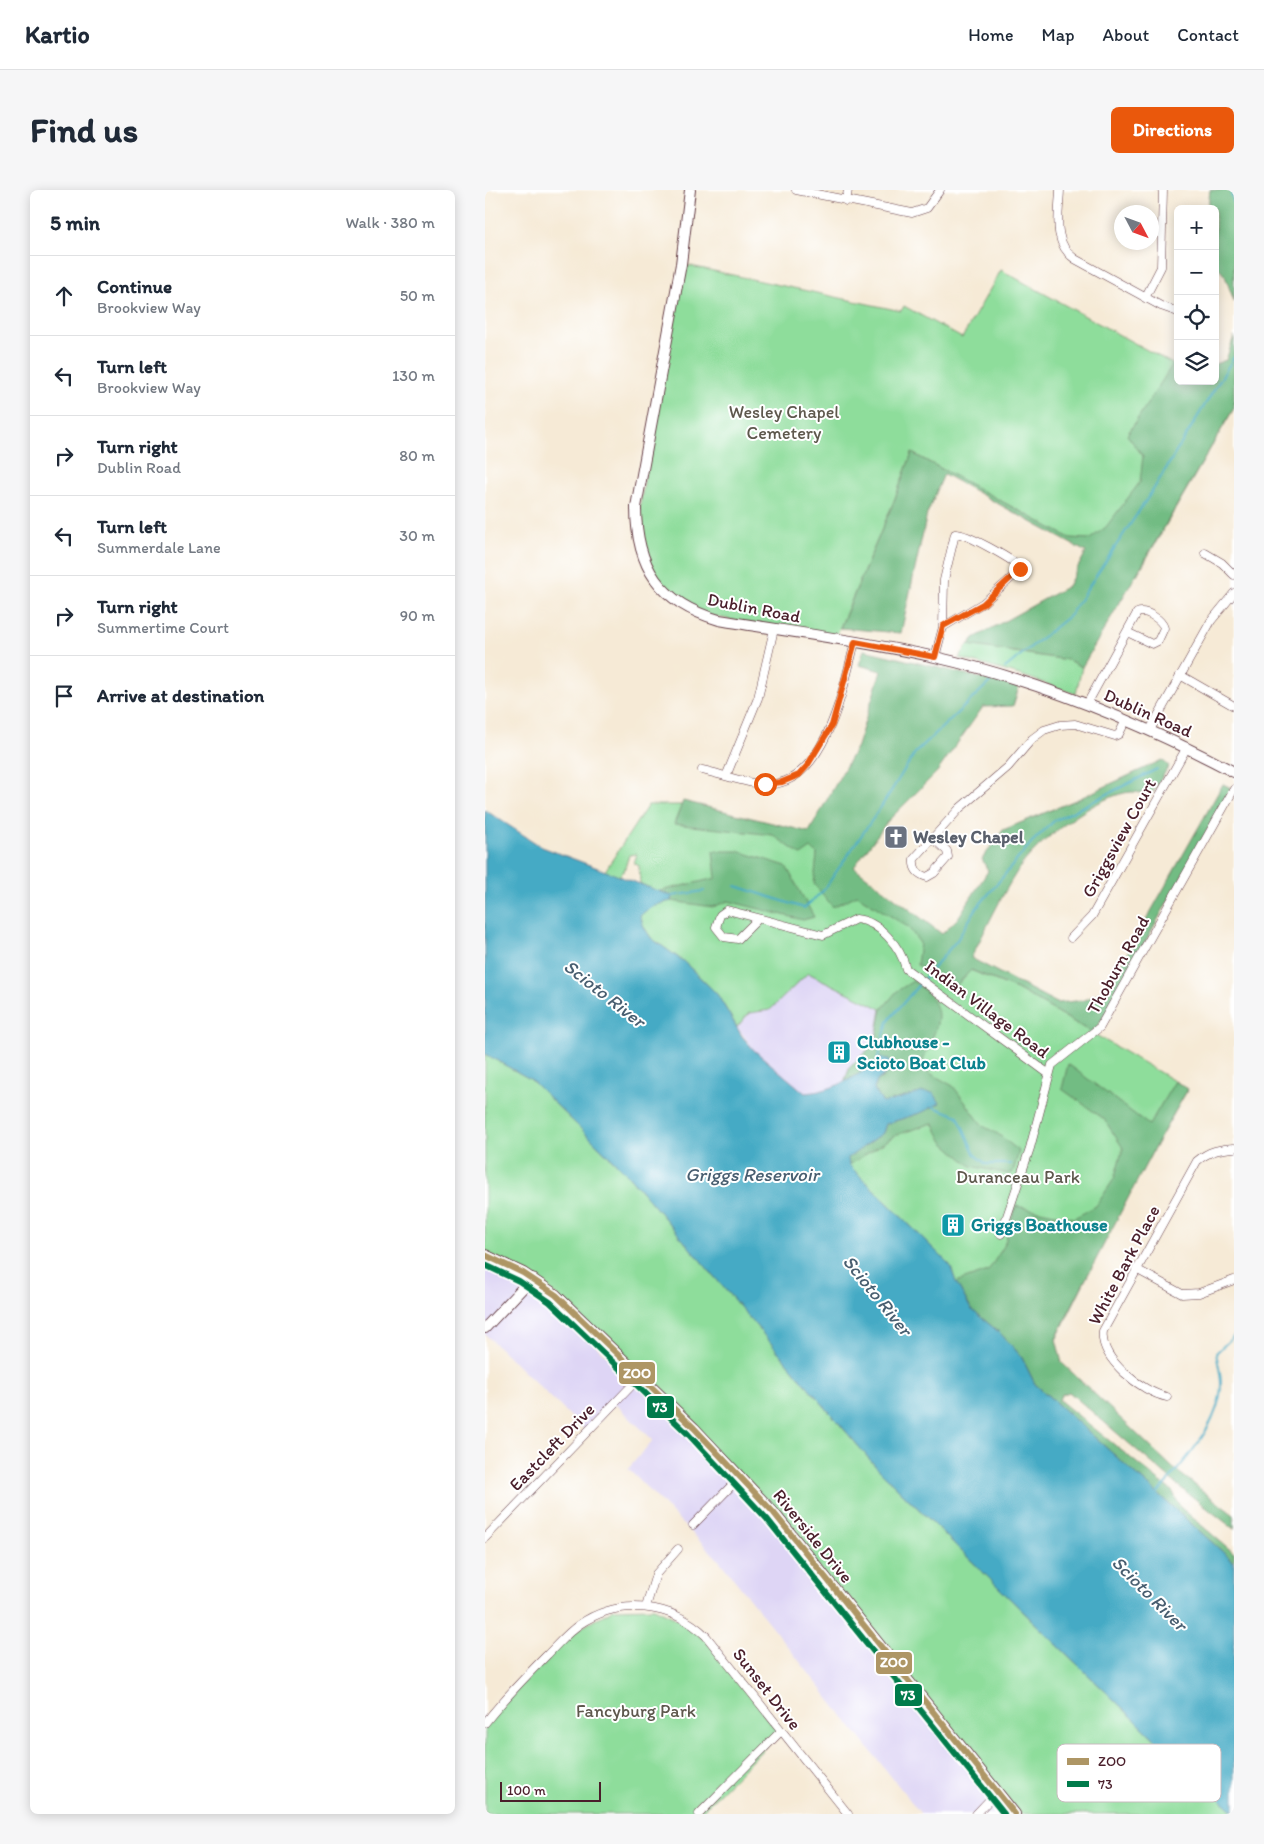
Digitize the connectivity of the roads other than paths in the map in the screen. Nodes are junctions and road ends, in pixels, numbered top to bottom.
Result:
1 (690, 190) edge
2 (796, 190) edge
3 (848, 190) edge
4 (940, 190) edge
5 (1060, 190) edge
6 (1163, 190) edge
7 (846, 200) junction
8 (1145, 298) junction
9 (1174, 310) edge
10 (1205, 553) dead end
11 (1234, 575) edge
12 (1234, 594) edge
13 (943, 626) junction
14 (773, 629) junction
15 (1127, 632) junction
16 (855, 642) junction
17 (935, 657) junction
18 (1180, 675) junction
19 (1087, 704) junction
20 (1234, 706) edge
21 (1127, 720) junction
22 (1150, 730) junction
23 (1187, 747) junction
24 (702, 770) dead end
25 (1234, 772) edge
26 (727, 774) junction
27 (1234, 789) edge
28 (933, 838) junction
29 (758, 918) junction
30 (1071, 938) dead end
31 (1049, 1074) junction
32 (1234, 1148) edge
33 (1001, 1234) dead end
34 (485, 1255) edge
35 (1136, 1269) junction
36 (532, 1278) junction
37 (1234, 1280) edge
38 (485, 1328) edge
39 (640, 1377) junction
40 (1167, 1397) dead end
41 (741, 1476) junction
42 (693, 1525) dead end
43 (485, 1538) edge
44 (679, 1549) dead end
45 (646, 1607) junction
46 (485, 1723) edge
47 (781, 1731) junction
48 (997, 1792) junction
49 (843, 1812) edge
50 (699, 1814) edge
51 (976, 1814) edge
52 (1015, 1814) edge

1 - 14 main road, Dublin Road
2 - 7 street
3 - 7 street
4 - 7 street
5 - 8 street
6 - 8 street
8 - 9 street
10 - 11 street
12 - 18 street
13 - 13 street
13 - 17 street
14 - 16 main road, Dublin Road
14 - 26 street
15 - 15 street
15 - 19 street
16 - 17 main road, Dublin Road
16 - 26 street
17 - 19 main road, Dublin Road
18 - 20 street
18 - 22 street
19 - 21 main road, Dublin Road
21 - 22 main road, Dublin Road
21 - 28 street
22 - 23 main road, Dublin Road
23 - 25 main road, Dublin Road
23 - 30 street, Griggsview Court
24 - 26 street
27 - 31 street, Thoburn Road
28 - 28 street
29 - 29 street, Indian Village Road
29 - 31 street, Indian Village Road
31 - 33 street, Thoburn Road
32 - 35 street, White Bark Place
34 - 36 main road, Riverside Drive
35 - 37 street
35 - 40 street, White Bark Place
36 - 38 main road
36 - 39 main road, Riverside Drive
39 - 41 main road, Riverside Drive
39 - 43 street, Eastcleft Drive
41 - 42 street
41 - 48 main road, Riverside Drive
44 - 45 street
45 - 46 street, Sunset Drive
45 - 47 street, Sunset Drive
47 - 49 street, Sunset Drive
47 - 50 street
48 - 51 street
48 - 52 main road, Riverside Drive

